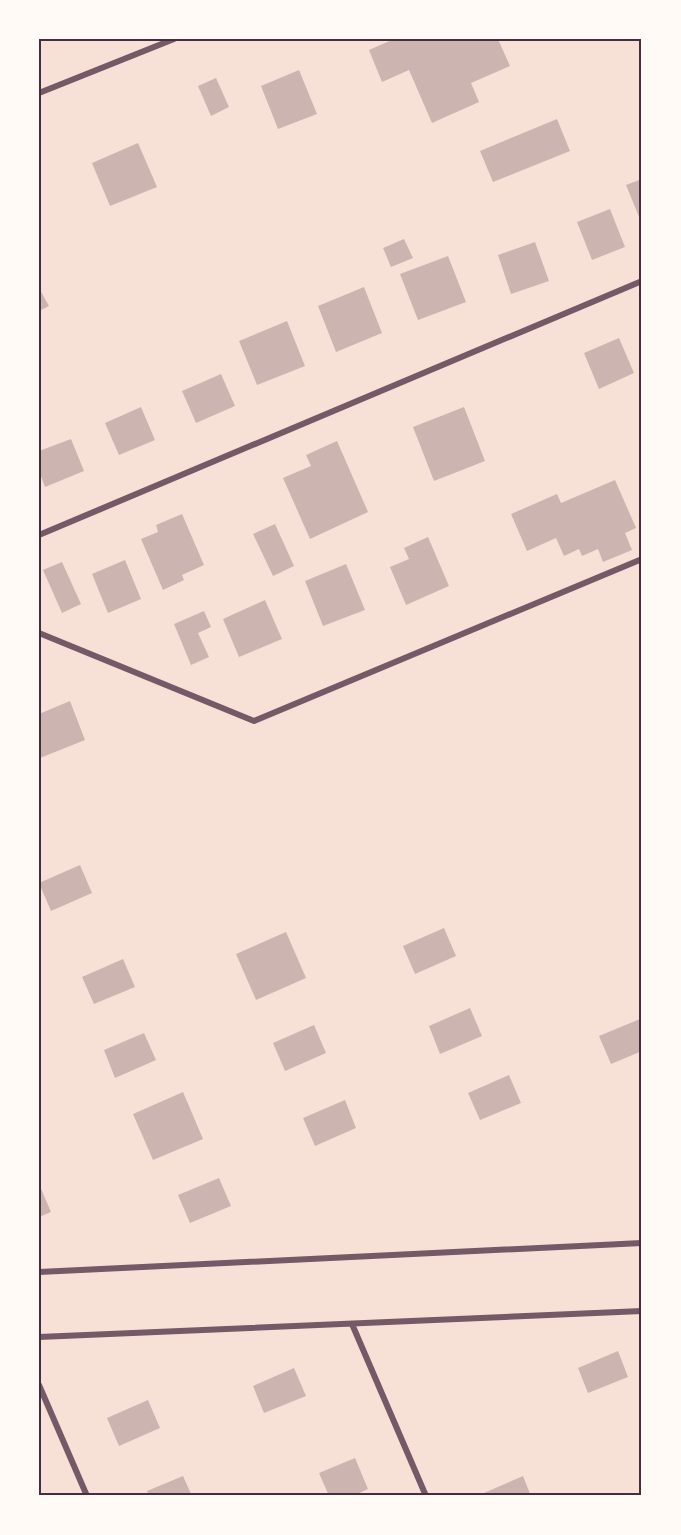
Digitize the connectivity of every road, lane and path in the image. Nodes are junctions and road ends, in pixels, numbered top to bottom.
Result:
1 (174, 39) edge
2 (39, 93) edge
3 (642, 280) edge
4 (39, 535) edge
5 (642, 559) edge
6 (39, 633) edge
7 (642, 1243) edge
8 (39, 1272) edge
9 (642, 1311) edge
10 (352, 1323) junction
11 (39, 1337) edge
12 (39, 1385) edge
13 (87, 1496) edge
14 (426, 1496) edge

1 - 2 street
3 - 4 street
5 - 6 street
7 - 8 street
9 - 10 street
10 - 11 street
10 - 14 street
12 - 13 street

